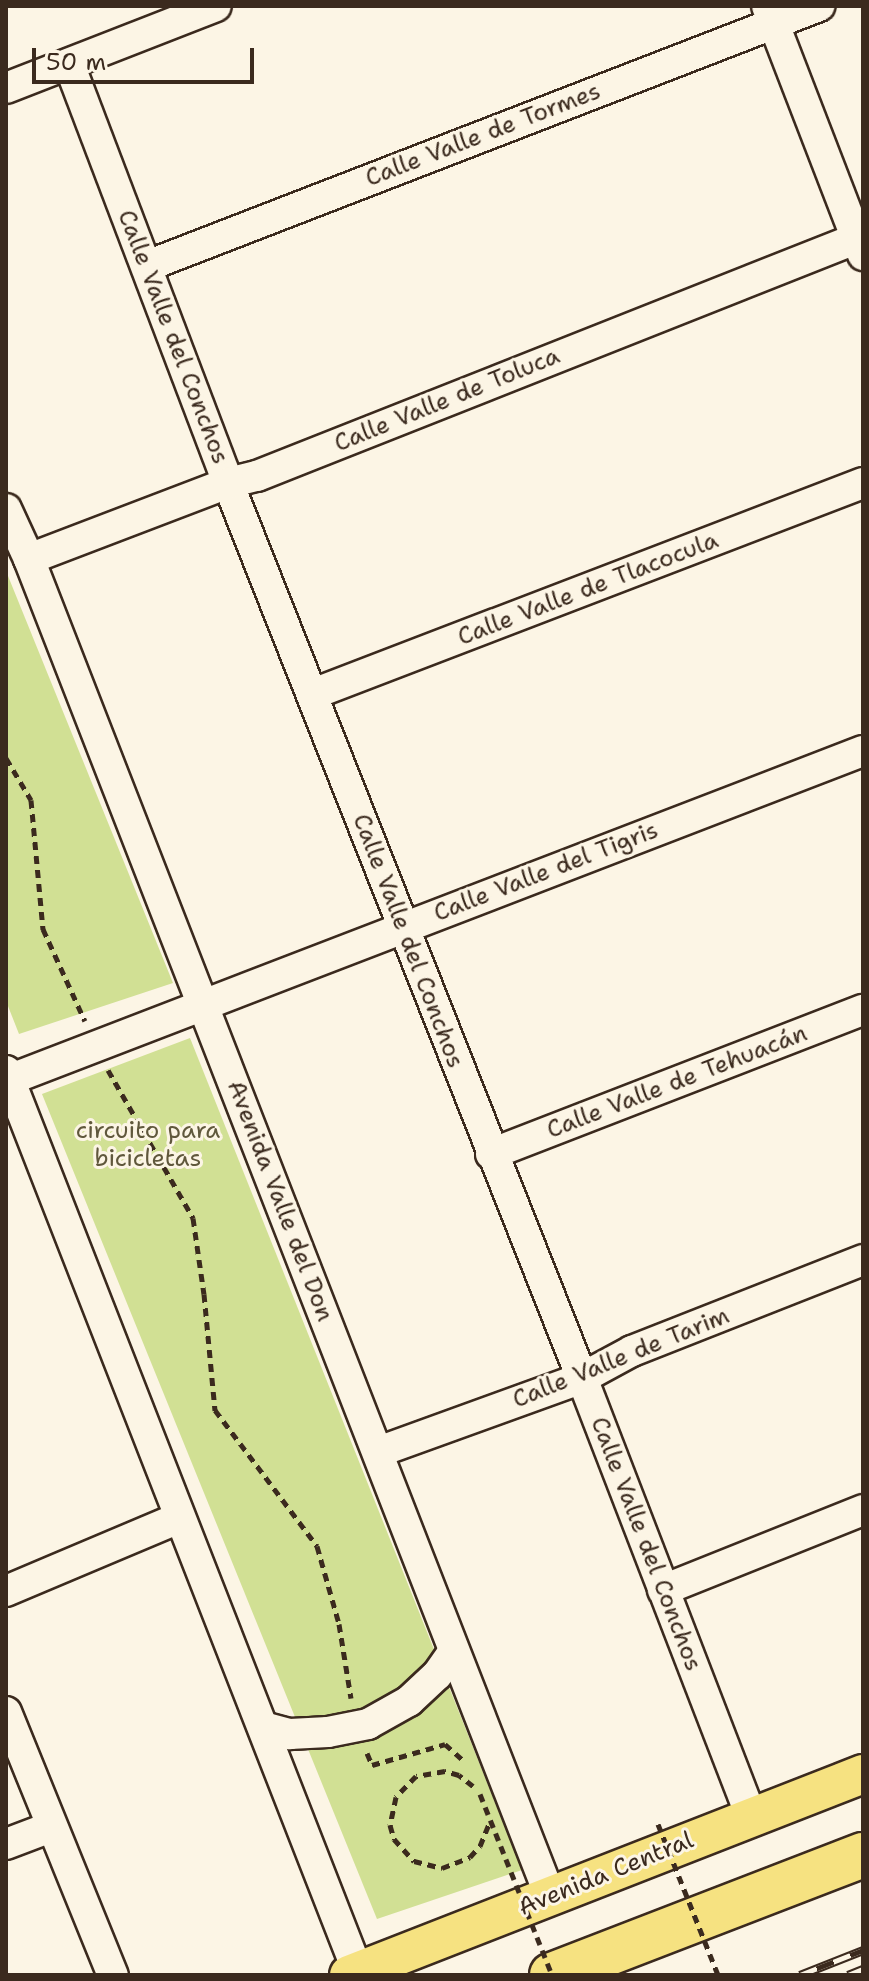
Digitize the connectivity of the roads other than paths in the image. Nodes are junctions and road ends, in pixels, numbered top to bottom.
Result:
1 (216, 6) edge
2 (819, 6) edge
3 (770, 14) edge
4 (69, 64) junction
5 (6, 88) edge
6 (861, 243) edge
7 (147, 266) junction
8 (228, 483) junction
9 (863, 483) edge
10 (6, 509) edge
11 (29, 559) junction
12 (313, 694) junction
13 (863, 751) edge
14 (401, 927) junction
15 (203, 1004) junction
16 (863, 1010) edge
17 (7, 1077) edge
18 (491, 1154) junction
19 (863, 1260) edge
20 (582, 1378) junction
21 (378, 1452) junction
22 (863, 1510) edge
23 (179, 1518) junction
24 (663, 1590) junction
25 (6, 1591) edge
26 (454, 1651) junction
27 (6, 1712) edge
28 (263, 1727) junction
29 (863, 1774) edge
30 (751, 1817) junction
31 (51, 1827) junction
32 (6, 1844) edge
33 (863, 1855) edge
34 (550, 1896) junction
35 (354, 1973) edge
36 (113, 1975) edge
37 (552, 1975) edge

1 - 4 street
2 - 3 street, Calle Valle de Tormes
3 - 6 street
3 - 7 street, Calle Valle de Tormes
4 - 5 street
4 - 7 street, Calle Valle del Conchos
6 - 8 street, Calle Valle de Toluca
7 - 8 street, Calle Valle del Conchos
8 - 11 street, Calle Valle de Toluca
8 - 12 street, Calle Valle del Conchos
9 - 12 street, Calle Valle de Tlacocula
10 - 11 street, Avenida Valle del Don
11 - 15 street, Avenida Valle del Don
12 - 14 street, Calle Valle del Conchos
13 - 14 street, Calle Valle del Tigris
14 - 15 street, Calle Valle del Tigris
14 - 18 street, Calle Valle del Conchos
15 - 17 street, Calle Valle del Tigris
15 - 21 street, Avenida Valle del Don
16 - 18 street, Calle Valle de Tehuacán
17 - 23 street
18 - 20 street, Calle Valle del Conchos
19 - 20 street, Calle Valle de Tarim
20 - 21 street, Calle Valle de Tarim
20 - 24 street, Calle Valle del Conchos
21 - 26 street, Avenida Valle del Don
22 - 24 street
23 - 25 street
23 - 28 street
24 - 30 street, Calle Valle del Conchos
26 - 28 street
26 - 34 street, Avenida Valle del Don
27 - 31 street
28 - 35 street
29 - 30 main road, Avenida Central
30 - 34 main road, Avenida Central
31 - 32 street
31 - 36 street
33 - 37 highway
34 - 35 main road, Avenida Central

